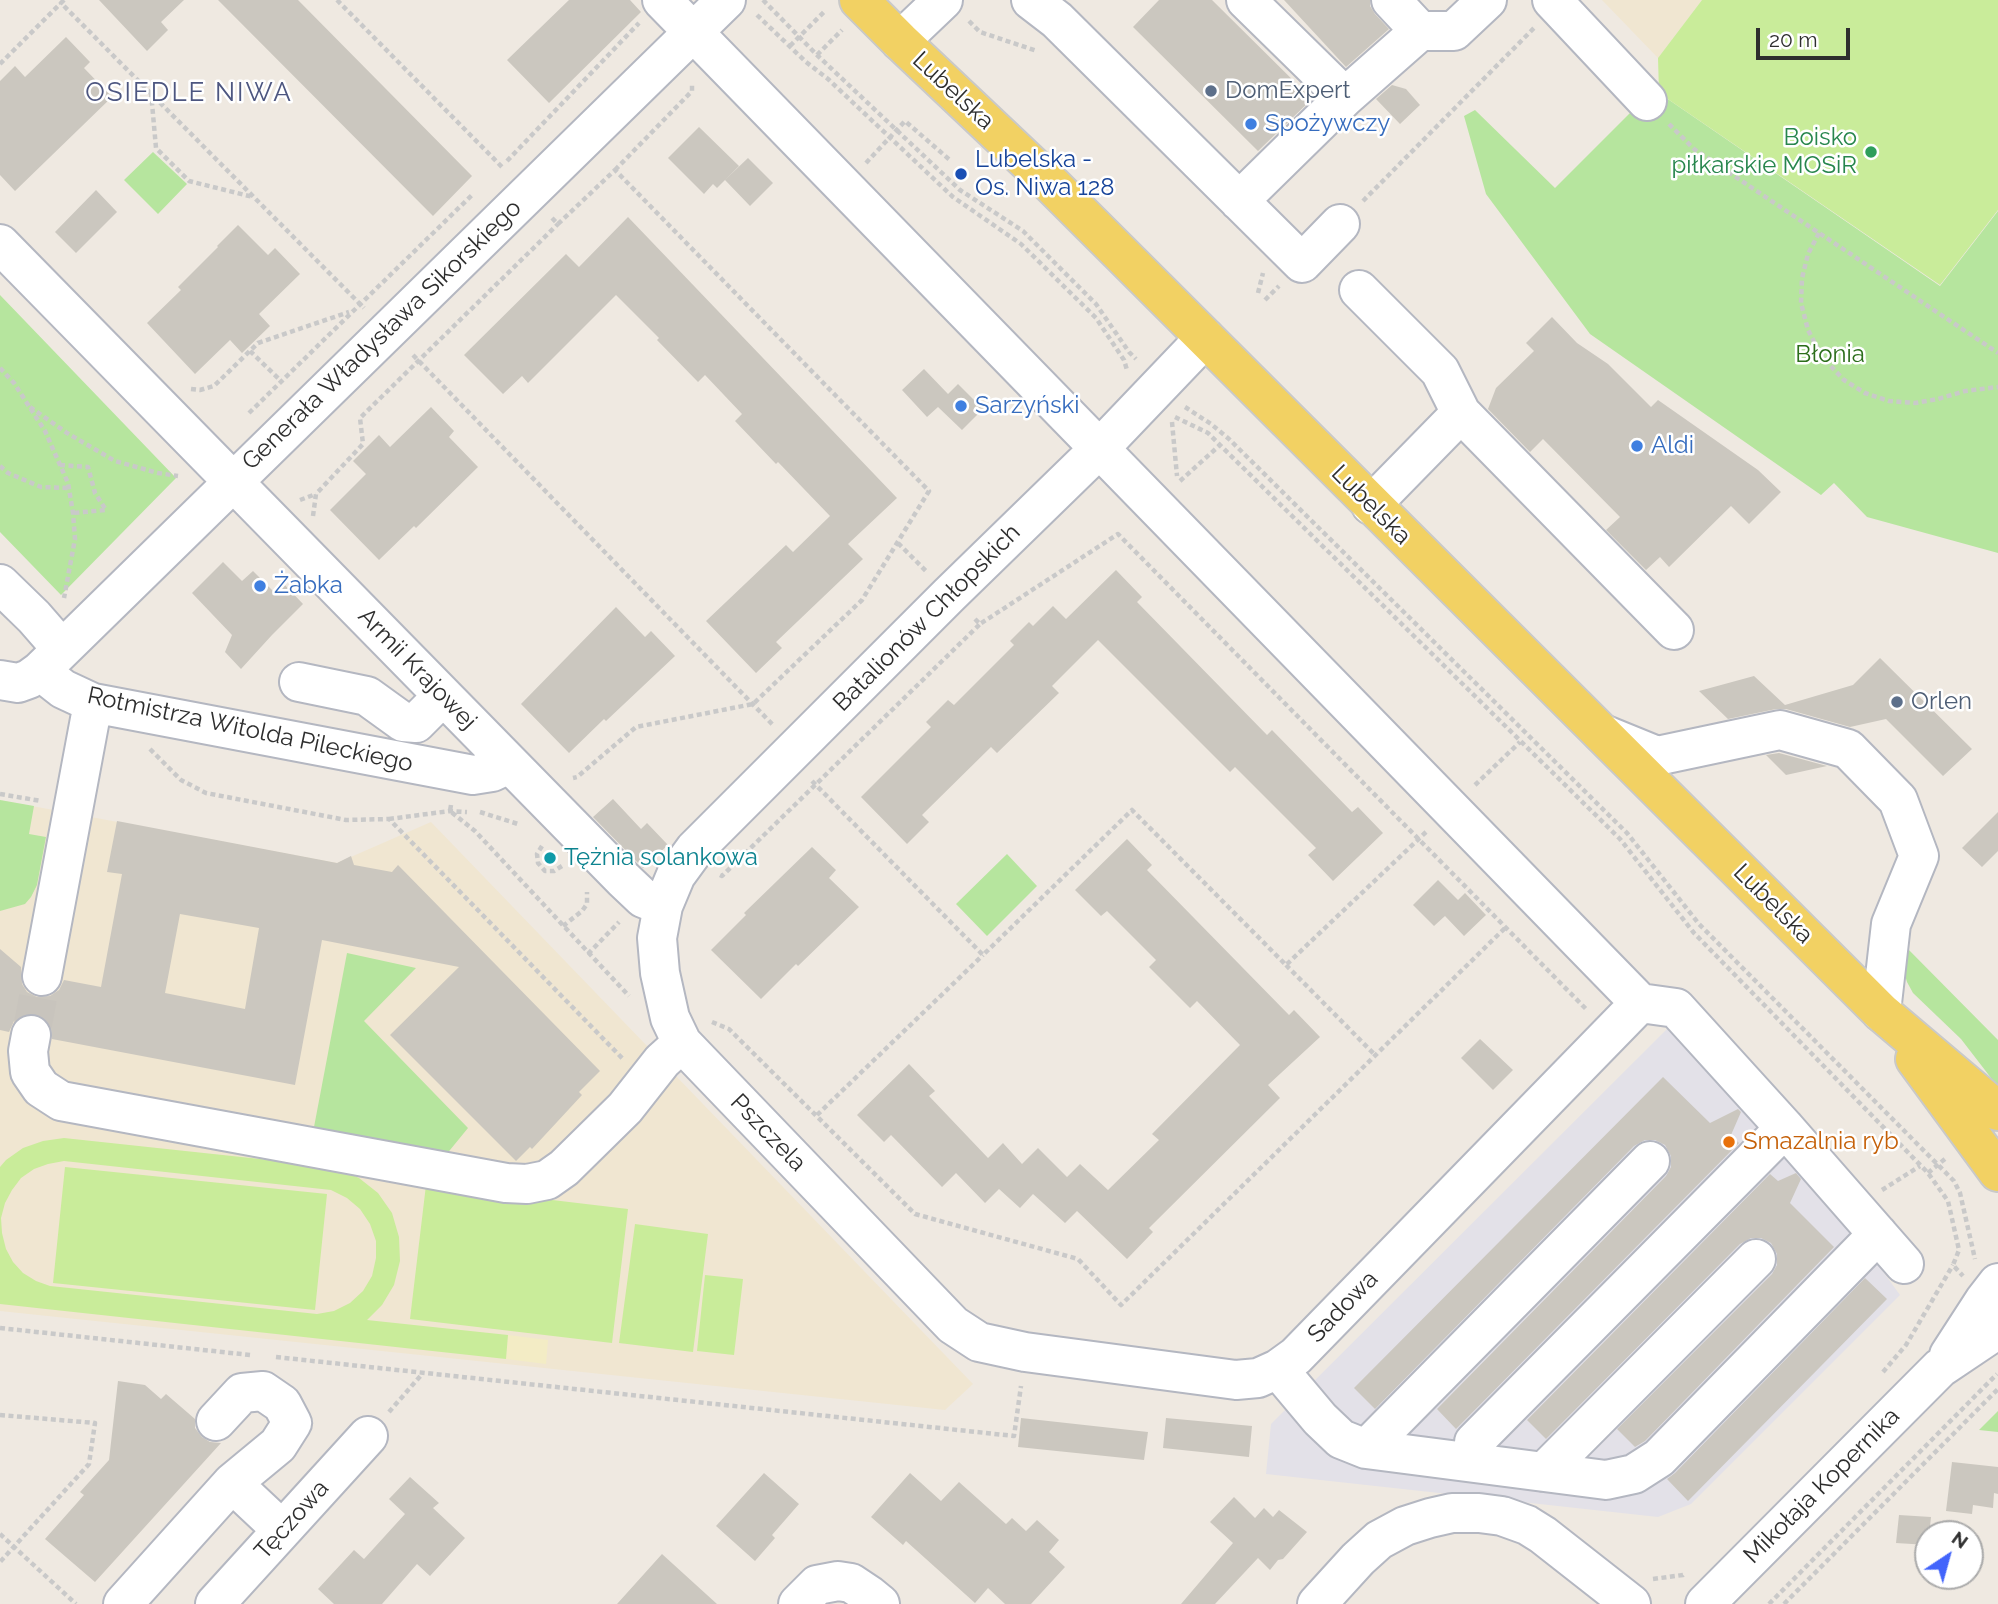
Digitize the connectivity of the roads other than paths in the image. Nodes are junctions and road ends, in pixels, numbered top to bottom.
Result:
1 (943, 0) edge
2 (1031, 0) edge
3 (1246, 0) edge
4 (1391, 0) edge
5 (1488, 0) edge
6 (1554, 3) edge
7 (843, 5) edge
8 (740, 6) edge
9 (652, 10) edge
10 (693, 32) junction
11 (1420, 32) junction
12 (900, 41) junction
13 (1345, 97) junction
14 (1647, 101) road end
15 (1239, 201) junction
16 (1340, 224) road end
17 (0, 244) edge
18 (1359, 289) dead end
19 (1205, 338) junction
20 (1461, 413) junction
21 (1099, 449) junction
22 (220, 468) junction
23 (1371, 505) junction
24 (0, 584) edge
25 (1674, 630) dead end
26 (51, 659) junction
27 (0, 680) edge
28 (299, 682) dead end
29 (443, 696) junction
30 (104, 705) junction
31 (1603, 734) junction
32 (520, 775) junction
33 (653, 902) junction
34 (42, 976) tunnel mouth
35 (1640, 1003) junction
36 (1881, 1012) junction
37 (676, 1031) junction
38 (31, 1035) tunnel mouth
39 (1998, 1111) edge
40 (1785, 1128) junction
41 (1650, 1161) dead end
42 (1998, 1172) edge
43 (1866, 1221) junction
44 (1756, 1259) dead end
45 (1904, 1264) dead end
46 (1994, 1299) edge
47 (953, 1325) joint
48 (1278, 1369) junction
49 (216, 1421) dead end
50 (368, 1436) road end
51 (1474, 1442) dead end
52 (1366, 1449) junction
53 (1544, 1472) junction
54 (232, 1483) junction
55 (282, 1530) junction
56 (1625, 1599) edge
57 (123, 1604) edge
58 (215, 1604) edge
59 (798, 1604) edge
60 (880, 1604) edge
61 (1317, 1604) edge
62 (1705, 1604) edge

1 - 12 street
2 - 15 street
3 - 13 street
4 - 11 street
5 - 11 street
6 - 14 street
7 - 12 main road, Lubelska
8 - 10 street, Generała Władysława Sikorskiego
9 - 10 street
10 - 21 street
10 - 22 street, Generała Władysława Sikorskiego
11 - 13 street
12 - 19 main road, Lubelska
13 - 15 street
15 - 16 street
17 - 22 street, Armii Krajowej
18 - 20 street
19 - 21 street, Batalionów Chłopskich
19 - 23 main road, Lubelska
20 - 23 street
20 - 25 street
21 - 33 street, Batalionów Chłopskich
21 - 35 street
22 - 26 street, Generała Władysława Sikorskiego
22 - 29 street, Armii Krajowej
23 - 31 main road, Lubelska
24 - 26 street, Rotmistrza Witolda Pileckiego
26 - 27 street
26 - 30 street, Rotmistrza Witolda Pileckiego
28 - 29 street
29 - 32 street, Armii Krajowej
30 - 32 street, Rotmistrza Witolda Pileckiego
30 - 34 street
31 - 36 main road, Lubelska
31 - 36 street
32 - 33 street, Armii Krajowej
33 - 37 street
35 - 40 street
35 - 48 street, Sadowa
36 - 39 main road, Lubelska
36 - 42 main road, Lubelska
37 - 38 street
37 - 47 street, Pszczela
40 - 43 street
40 - 51 street
41 - 52 street
43 - 45 street
43 - 53 street
44 - 53 street
46 - 62 street, Mikołaja Kopernika
47 - 48 street, Sadowa
48 - 52 street
49 - 54 street
50 - 55 street, Tęczowa
52 - 53 street
54 - 55 street
54 - 57 street
55 - 58 street, Tęczowa
56 - 61 street
59 - 60 street

